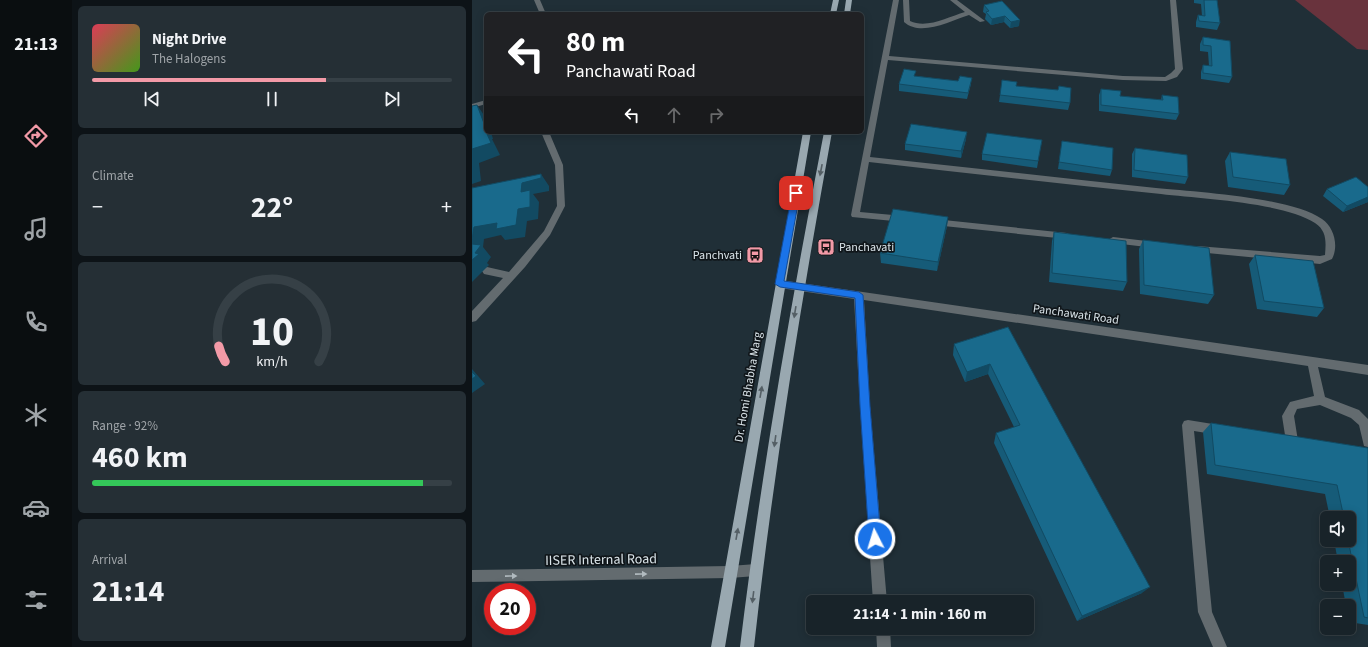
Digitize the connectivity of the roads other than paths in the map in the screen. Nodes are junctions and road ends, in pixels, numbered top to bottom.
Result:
1 (537, 0) edge
2 (836, 0) edge
3 (849, 0) edge
4 (896, 0) edge
5 (906, 0) edge
6 (953, 0) edge
7 (1173, 0) edge
8 (542, 12) edge
9 (833, 12) edge
10 (847, 12) edge
11 (970, 12) junction
12 (982, 21) dead end
13 (885, 58) junction
14 (484, 103) edge
15 (472, 106) edge
16 (546, 134) edge
17 (807, 134) edge
18 (828, 134) edge
19 (865, 159) junction
20 (910, 220) edge
21 (925, 222) edge
22 (1074, 236) edge
23 (1105, 240) edge
24 (1168, 246) edge
25 (1191, 248) edge
26 (487, 271) dead end
27 (511, 276) junction
28 (780, 284) junction
29 (799, 287) junction
30 (859, 295) junction
31 (472, 318) edge
32 (1312, 362) junction
33 (1368, 370) edge
34 (1320, 400) junction
35 (1232, 432) edge
36 (1269, 437) edge
37 (1368, 442) edge
38 (756, 570) junction
39 (730, 572) junction
40 (472, 576) edge
41 (879, 595) edge
42 (883, 635) edge
43 (718, 647) edge
44 (747, 647) edge
45 (884, 647) edge
46 (1220, 647) edge

1 - 8 street
2 - 9 main road
3 - 10 main road
4 - 13 street
5 - 11 street
6 - 11 street
7 - 13 street
11 - 12 street
13 - 19 street
14 - 15 street
16 - 27 street
17 - 28 main road, Dr. Homi Bhabha Marg
18 -> 29 main road
19 - 20 street
19 - 25 street
21 - 22 street
23 - 24 street
26 - 27 street
27 - 31 street
28 - 29 street, Panchawati Road
39 -> 28 main road, Dr. Homi Bhabha Marg
29 - 30 street, Panchawati Road
29 -> 38 main road
30 - 32 street, Panchawati Road
30 - 41 street
32 - 33 street, Panchawati Road
32 - 34 street
34 - 36 street
34 - 37 street
35 - 46 street
38 - 39 street, IISER Internal Road
38 -> 44 main road
40 -> 39 street, IISER Internal Road
39 - 43 main road, Dr. Homi Bhabha Marg
42 - 45 street

